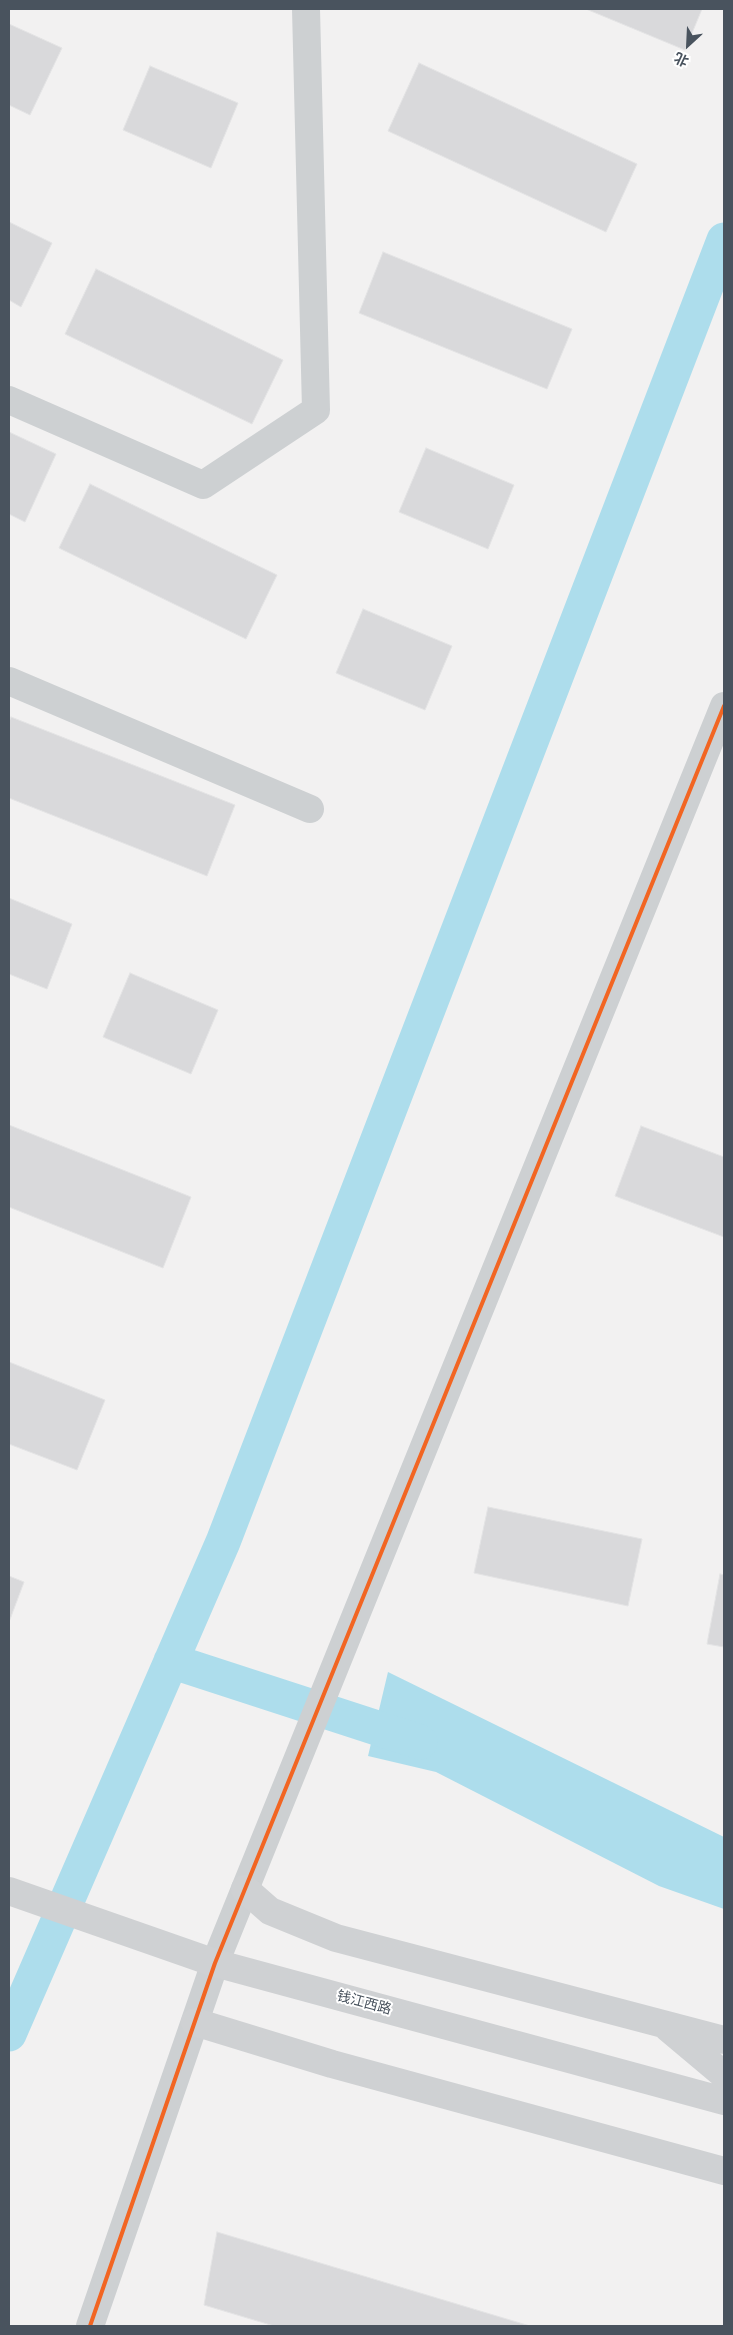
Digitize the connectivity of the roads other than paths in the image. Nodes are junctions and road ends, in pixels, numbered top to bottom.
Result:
1 (306, 9) edge
2 (9, 400) edge
3 (9, 681) edge
4 (724, 706) edge
5 (310, 808) dead end
6 (245, 1889) junction
7 (9, 1891) edge
8 (216, 1963) junction
9 (195, 2022) junction
10 (665, 2025) junction
11 (724, 2040) edge
12 (724, 2075) edge
13 (724, 2101) edge
14 (724, 2171) edge
15 (90, 2326) edge

1 - 2 street
3 - 5 street
4 - 6 street
6 - 8 street
6 - 10 main road
7 - 8 main road, 钱江西路
8 - 9 street
8 - 13 main road, 钱江西路
9 - 14 main road
9 - 15 street
10 - 11 main road
10 - 12 main road

